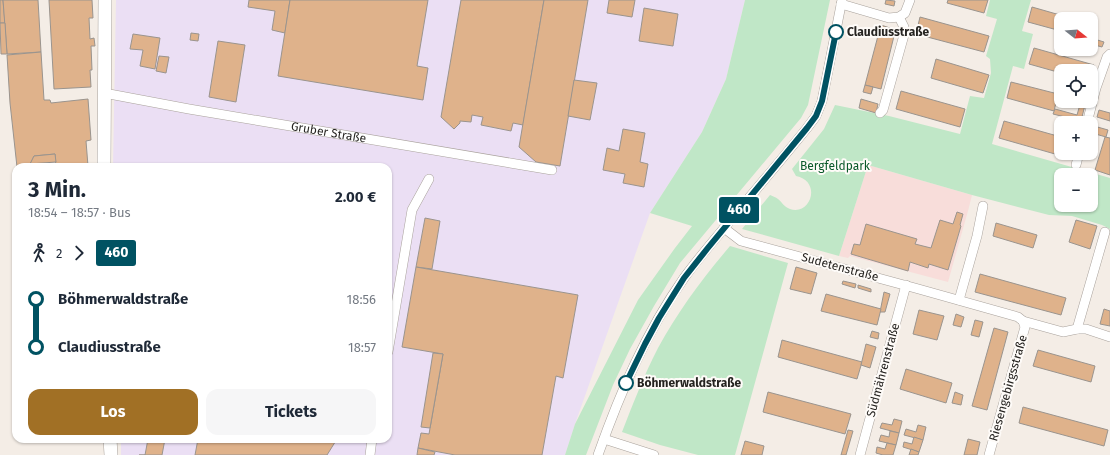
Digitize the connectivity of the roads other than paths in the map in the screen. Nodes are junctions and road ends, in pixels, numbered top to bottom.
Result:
1 (105, 0) edge
2 (910, 0) edge
3 (842, 2) edge
4 (899, 17) junction
5 (1110, 54) edge
6 (104, 93) junction
7 (880, 113) dead end
8 (1089, 116) edge
9 (1077, 160) edge
10 (104, 163) edge
11 (1076, 165) dead end
12 (552, 170) dead end
13 (428, 179) dead end
14 (983, 206) dead end
15 (724, 228) junction
16 (1105, 232) dead end
17 (906, 285) junction
18 (959, 300) junction
19 (1023, 321) junction
20 (392, 328) edge
21 (1077, 329) junction
22 (1110, 337) edge
23 (604, 439) junction
24 (110, 443) edge
25 (372, 443) edge
26 (111, 455) edge
27 (370, 455) edge
28 (598, 455) edge
29 (654, 455) edge
30 (860, 455) edge
31 (989, 455) edge

1 - 6 street
2 - 4 street
3 - 4 street
3 - 15 street
4 - 7 street
5 - 8 street
6 - 10 street
6 - 12 street, Gruber Straße
9 - 11 street
13 - 20 street
14 - 18 street
15 - 17 street, Sudetenstraße
15 - 23 street
16 - 21 street
17 - 18 street, Sudetenstraße
17 - 30 street, Südmährenstraße
18 - 19 street, Sudetenstraße
19 - 21 street, Sudetenstraße
19 - 31 street, Riesengebirgsstraße
21 - 22 street, Sudetenstraße
23 - 28 street
23 - 29 street
24 - 26 street
25 - 27 street

